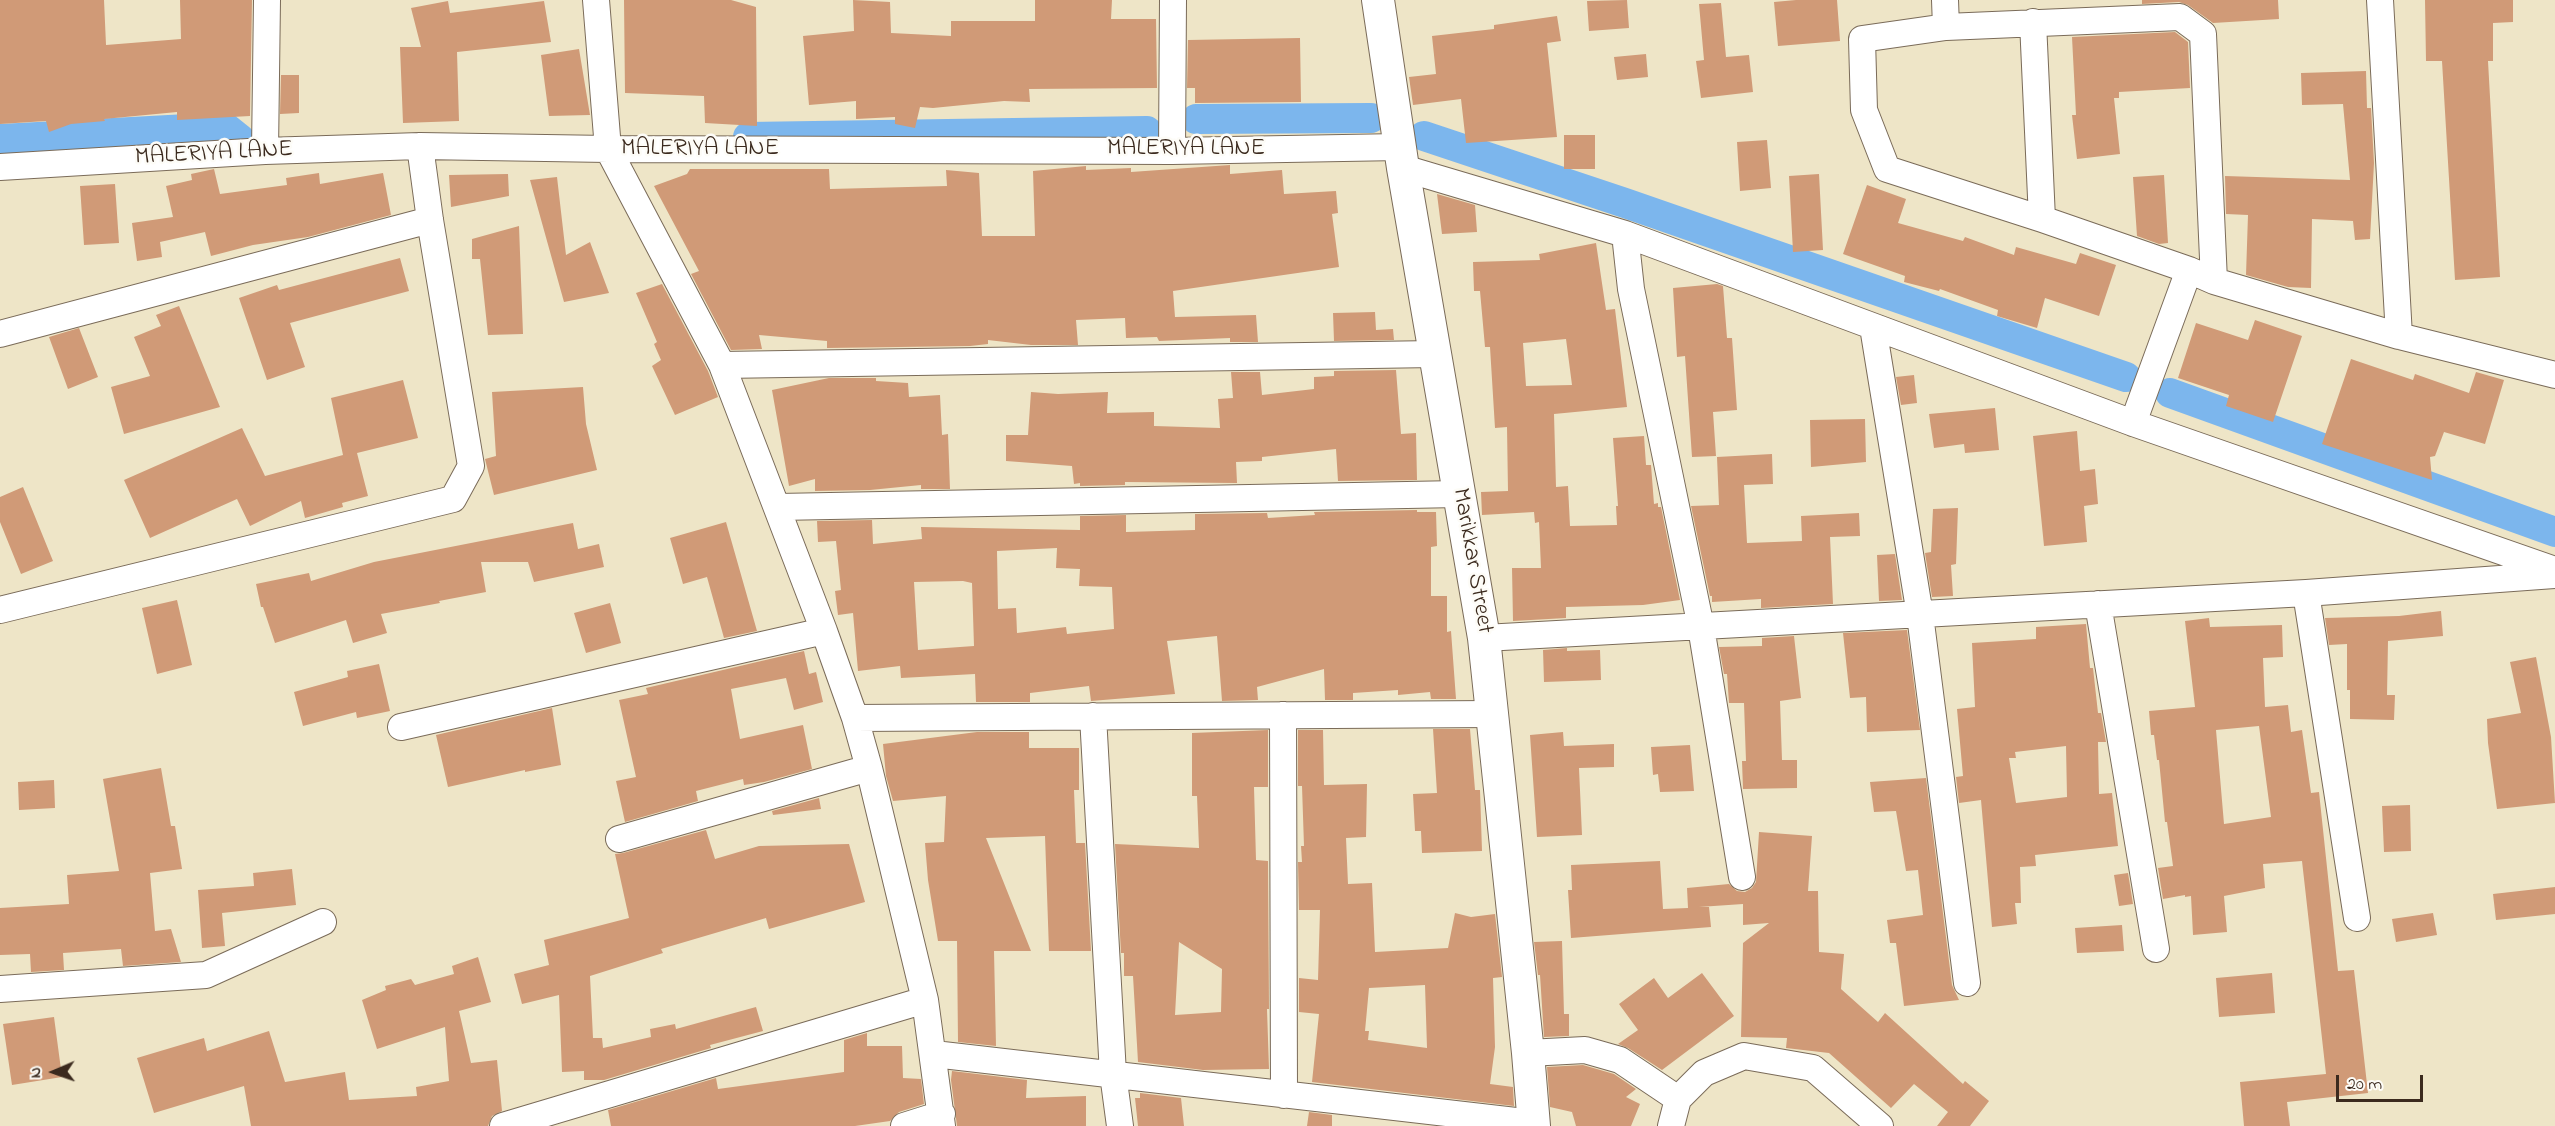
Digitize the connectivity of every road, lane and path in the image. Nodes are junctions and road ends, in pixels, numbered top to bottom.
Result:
1 (267, 0) edge
2 (596, 0) edge
3 (1173, 0) edge
4 (1378, 0) edge
5 (1945, 0) edge
6 (2380, 0) edge
7 (2118, 9) edge
8 (2033, 22) junction
9 (1946, 27) junction
10 (420, 146) junction
11 (608, 149) junction
12 (265, 151) junction
13 (1172, 151) junction
14 (1401, 158) junction
15 (0, 167) edge
16 (2042, 219) junction
17 (430, 220) junction
18 (1625, 234) junction
19 (2189, 270) junction
20 (2214, 281) junction
21 (1873, 327) junction
22 (0, 334) edge
23 (2399, 336) junction
24 (1435, 354) junction
25 (722, 365) junction
26 (2555, 375) edge
27 (2133, 423) junction
28 (1459, 494) junction
29 (778, 507) junction
30 (2555, 570) edge
31 (2555, 576) edge
32 (2306, 593) junction
33 (2098, 604) junction
34 (0, 610) edge
35 (1920, 615) junction
36 (1701, 627) junction
37 (824, 631) junction
38 (1484, 638) junction
39 (1492, 714) junction
40 (1283, 715) junction
41 (1093, 716) junction
42 (855, 718) junction
43 (401, 727) dead end
44 (869, 768) junction
45 (619, 839) dead end
46 (1742, 876) dead end
47 (2357, 918) dead end
48 (323, 922) dead end
49 (2156, 949) dead end
50 (1967, 983) dead end
51 (0, 989) edge
52 (925, 1000) junction
53 (1528, 1053) junction
54 (934, 1054) junction
55 (1113, 1074) junction
56 (1284, 1095) junction
57 (1678, 1099) junction
58 (942, 1120) edge
59 (1533, 1125) edge
60 (503, 1126) edge
61 (904, 1126) edge
62 (1120, 1126) edge
63 (1671, 1126) edge
64 (1880, 1126) edge

1 - 12 street
2 - 11 street
3 - 13 street
4 - 14 street, Marikkar Street
5 - 9 street
6 - 23 street
7 - 8 street
7 - 20 street
8 - 9 street
8 - 16 street
9 - 16 street
10 - 11 street, MALERIYA LANE
10 - 12 street, MALERIYA LANE
10 - 17 street
11 - 13 street, MALERIYA LANE
11 - 25 street
12 - 15 street, MALERIYA LANE
13 - 14 street, MALERIYA LANE
14 - 18 street, MALERIYA LANE
14 - 24 street, Marikkar Street
16 - 19 street
17 - 22 street
17 - 34 street
18 - 21 street, MALERIYA LANE
18 - 36 street
19 - 20 street
19 - 27 street
20 - 23 street
21 - 27 street, MALERIYA LANE
21 - 35 street
23 - 26 street
24 - 25 street
24 - 28 street, Marikkar Street
25 - 29 street
27 - 30 street, MALERIYA LANE
28 - 29 street
28 - 38 street, Marikkar Street
29 - 37 street
31 - 32 street
32 - 33 street
32 - 47 street
33 - 35 street
33 - 49 street
35 - 36 street
35 - 50 street
36 - 38 street
36 - 46 street
37 - 42 street
37 - 43 street
38 - 39 street, Marikkar Street
39 - 40 street
39 - 53 street, Marikkar Street
40 - 41 street
40 - 56 street
41 - 42 street
41 - 55 street
42 - 44 street
44 - 45 street
44 - 52 street
48 - 51 street
52 - 54 street
52 - 60 street
53 - 57 street
53 - 59 street, Marikkar Street
54 - 55 street
54 - 58 street
55 - 56 street
55 - 62 street
56 - 59 street
57 - 63 street
57 - 64 street
58 - 61 street

